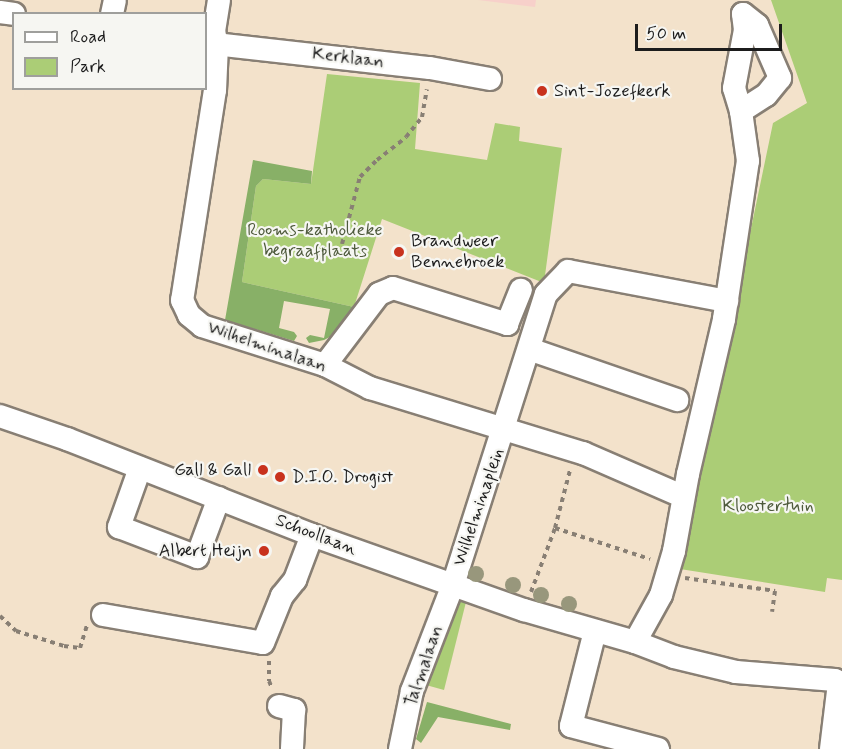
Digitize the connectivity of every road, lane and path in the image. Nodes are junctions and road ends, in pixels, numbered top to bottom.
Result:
1 (219, 0) edge
2 (743, 7) edge
3 (211, 44) edge
4 (430, 68) junction
5 (490, 79) dead end
6 (741, 111) junction
7 (342, 244) dead end
8 (521, 290) dead end
9 (727, 301) junction
10 (530, 349) junction
11 (325, 365) junction
12 (677, 400) dead end
13 (0, 416) edge
14 (505, 430) junction
15 (579, 452) junction
16 (140, 468) junction
17 (675, 493) dead end
18 (219, 498) junction
19 (555, 528) junction
20 (312, 535) junction
21 (654, 561) dead end
22 (453, 585) junction
23 (682, 587) dead end
24 (524, 610) junction
25 (772, 612) dead end
26 (103, 615) joint
27 (0, 616) edge
28 (595, 631) junction
29 (635, 642) junction
30 (263, 643) junction
31 (841, 684) edge
32 (279, 705) joint
33 (292, 749) edge
34 (400, 749) edge
35 (658, 749) edge
36 (831, 749) edge

1 - 3 street, Wilhelminalaan
2 - 6 street
2 - 6 street
3 - 4 street, Kerklaan
3 - 11 street, Wilhelminalaan
4 - 5 street, Kerklaan
4 - 7 path
6 - 9 street
8 - 11 street
9 - 10 street
9 - 29 street
10 - 12 street
10 - 14 street
11 - 14 street, Wilhelminalaan
13 - 16 street, Schoollaan
14 - 15 street, Wilhelminalaan
14 - 22 street, Wilhelminaplein
15 - 17 street, Wilhelminalaan
15 - 19 path
16 - 18 street, Schoollaan
16 - 18 street
18 - 20 street, Schoollaan
19 - 21 path
19 - 24 path
20 - 22 street, Schoollaan
20 - 30 street
22 - 24 street, Schoollaan
22 - 34 street, Talmalaan
23 - 25 path
24 - 28 street, Schoollaan
26 - 27 path
26 - 30 street
28 - 29 street, Schoollaan
28 - 35 street
29 - 31 street, Schoollaan
30 - 32 path
31 - 36 street
32 - 33 street

